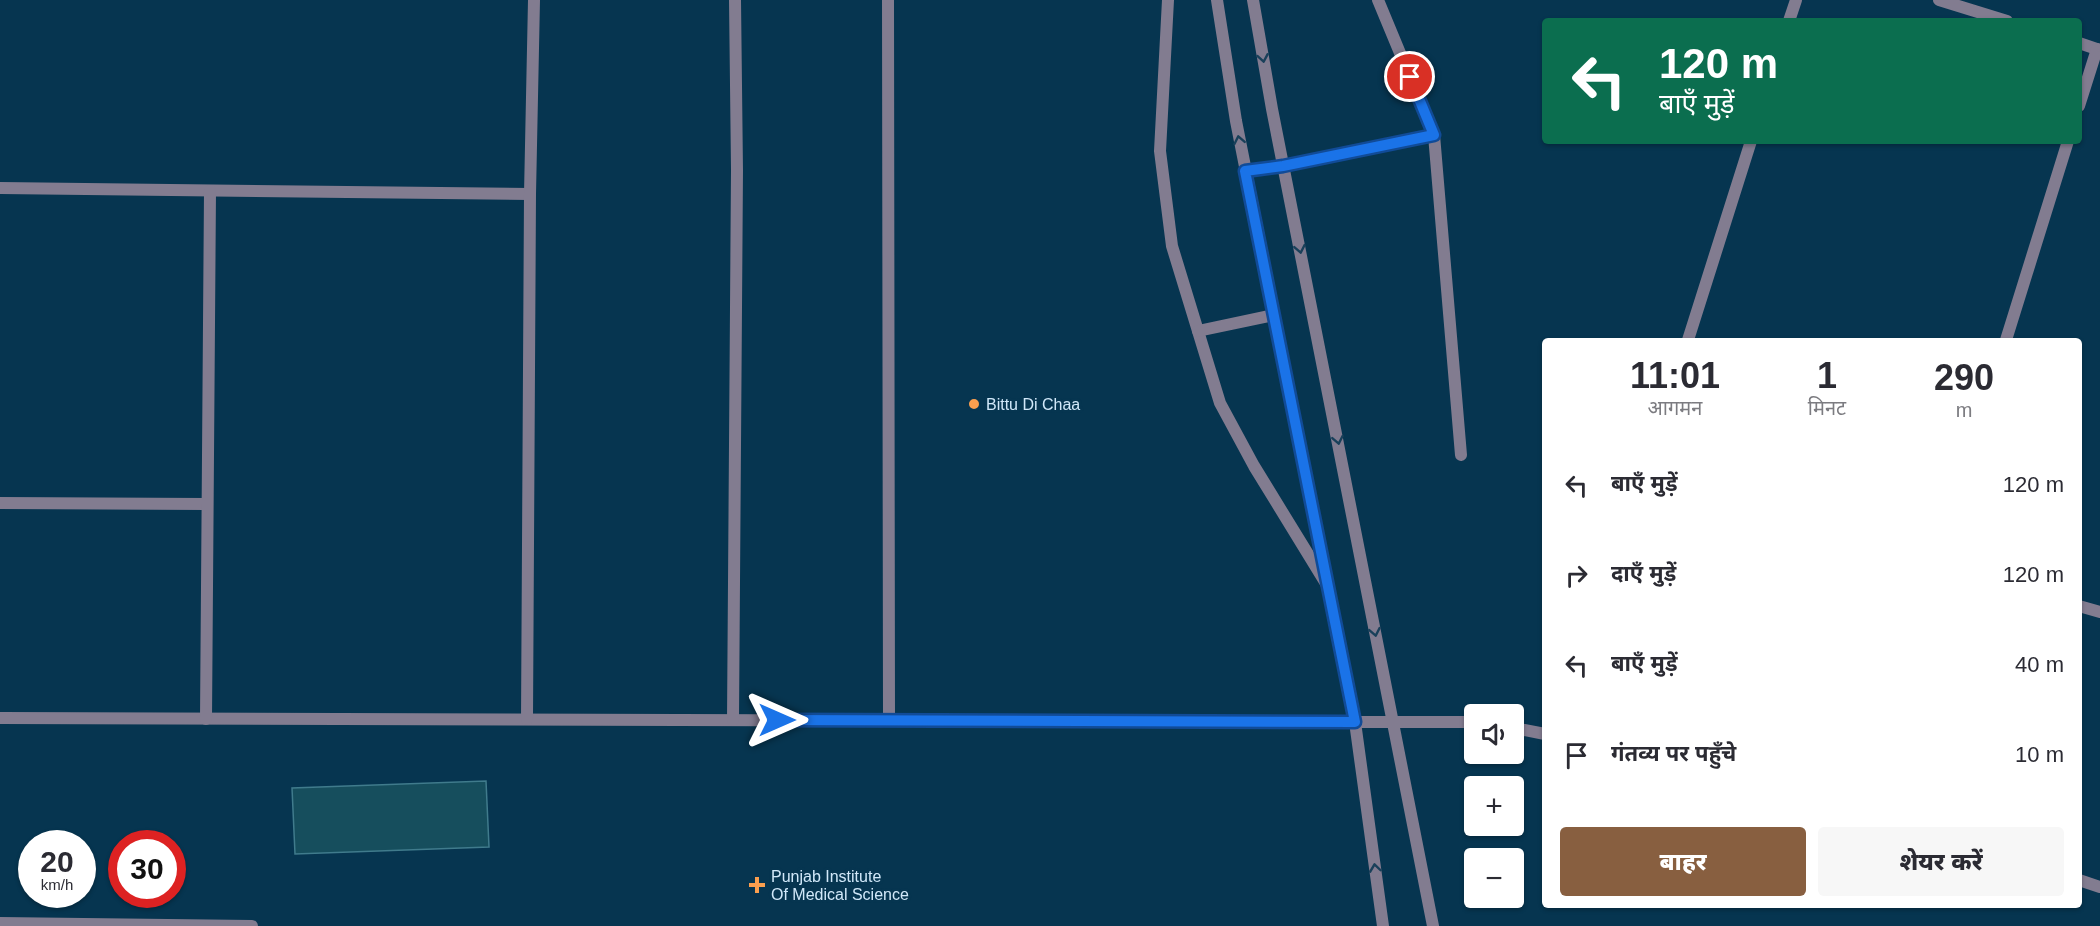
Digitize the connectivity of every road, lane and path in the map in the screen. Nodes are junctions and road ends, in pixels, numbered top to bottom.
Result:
1 (534, 0) edge
2 (735, 0) edge
3 (888, 0) edge
4 (1168, 0) edge
5 (1217, 0) edge
6 (1253, 0) edge
7 (1378, 0) edge
8 (1796, 0) edge
9 (1939, 0) edge
10 (1790, 18) edge
11 (1997, 18) edge
12 (2082, 45) edge
13 (2098, 50) edge
14 (2082, 97) edge
15 (1434, 135) junction
16 (1750, 144) edge
17 (2067, 144) edge
18 (1283, 166) junction
19 (1245, 171) junction
20 (0, 188) edge
21 (210, 190) junction
22 (530, 194) junction
23 (1274, 315) junction
24 (1198, 332) junction
25 (1689, 338) edge
26 (2007, 338) edge
27 (1461, 455) dead end
28 (0, 503) edge
29 (207, 504) junction
30 (1327, 586) junction
31 (2082, 607) edge
32 (2100, 612) edge
33 (0, 718) edge
34 (206, 719) junction
35 (528, 719) junction
36 (733, 720) junction
37 (889, 720) junction
38 (1355, 722) junction
39 (1393, 722) junction
40 (1464, 722) edge
41 (1524, 730) edge
42 (1542, 733) edge
43 (2082, 881) edge
44 (2100, 887) edge
45 (0, 923) edge
46 (252, 926) edge
47 (1383, 926) edge
48 (1433, 926) edge

1 - 22 street
2 - 36 street
3 - 37 street
4 - 24 street
19 -> 5 street
6 -> 18 street
7 - 15 street
8 - 10 street
9 - 11 street
12 - 13 street
13 - 14 street
15 - 18 street
15 - 27 street
16 - 25 street
17 - 26 street
18 - 19 street
18 -> 39 street
19 - 23 street
20 - 21 street
21 - 22 street
21 - 29 street
22 - 35 street
23 - 24 street
23 - 30 street
24 - 30 street
28 - 29 street
29 - 34 street
30 - 38 street
31 - 32 street
33 - 34 street
34 - 35 street
35 - 36 street
36 - 37 street
37 - 38 street
38 - 39 street
47 -> 38 street
39 - 40 street
39 - 48 street
41 - 42 street
43 - 44 street
45 - 46 street

